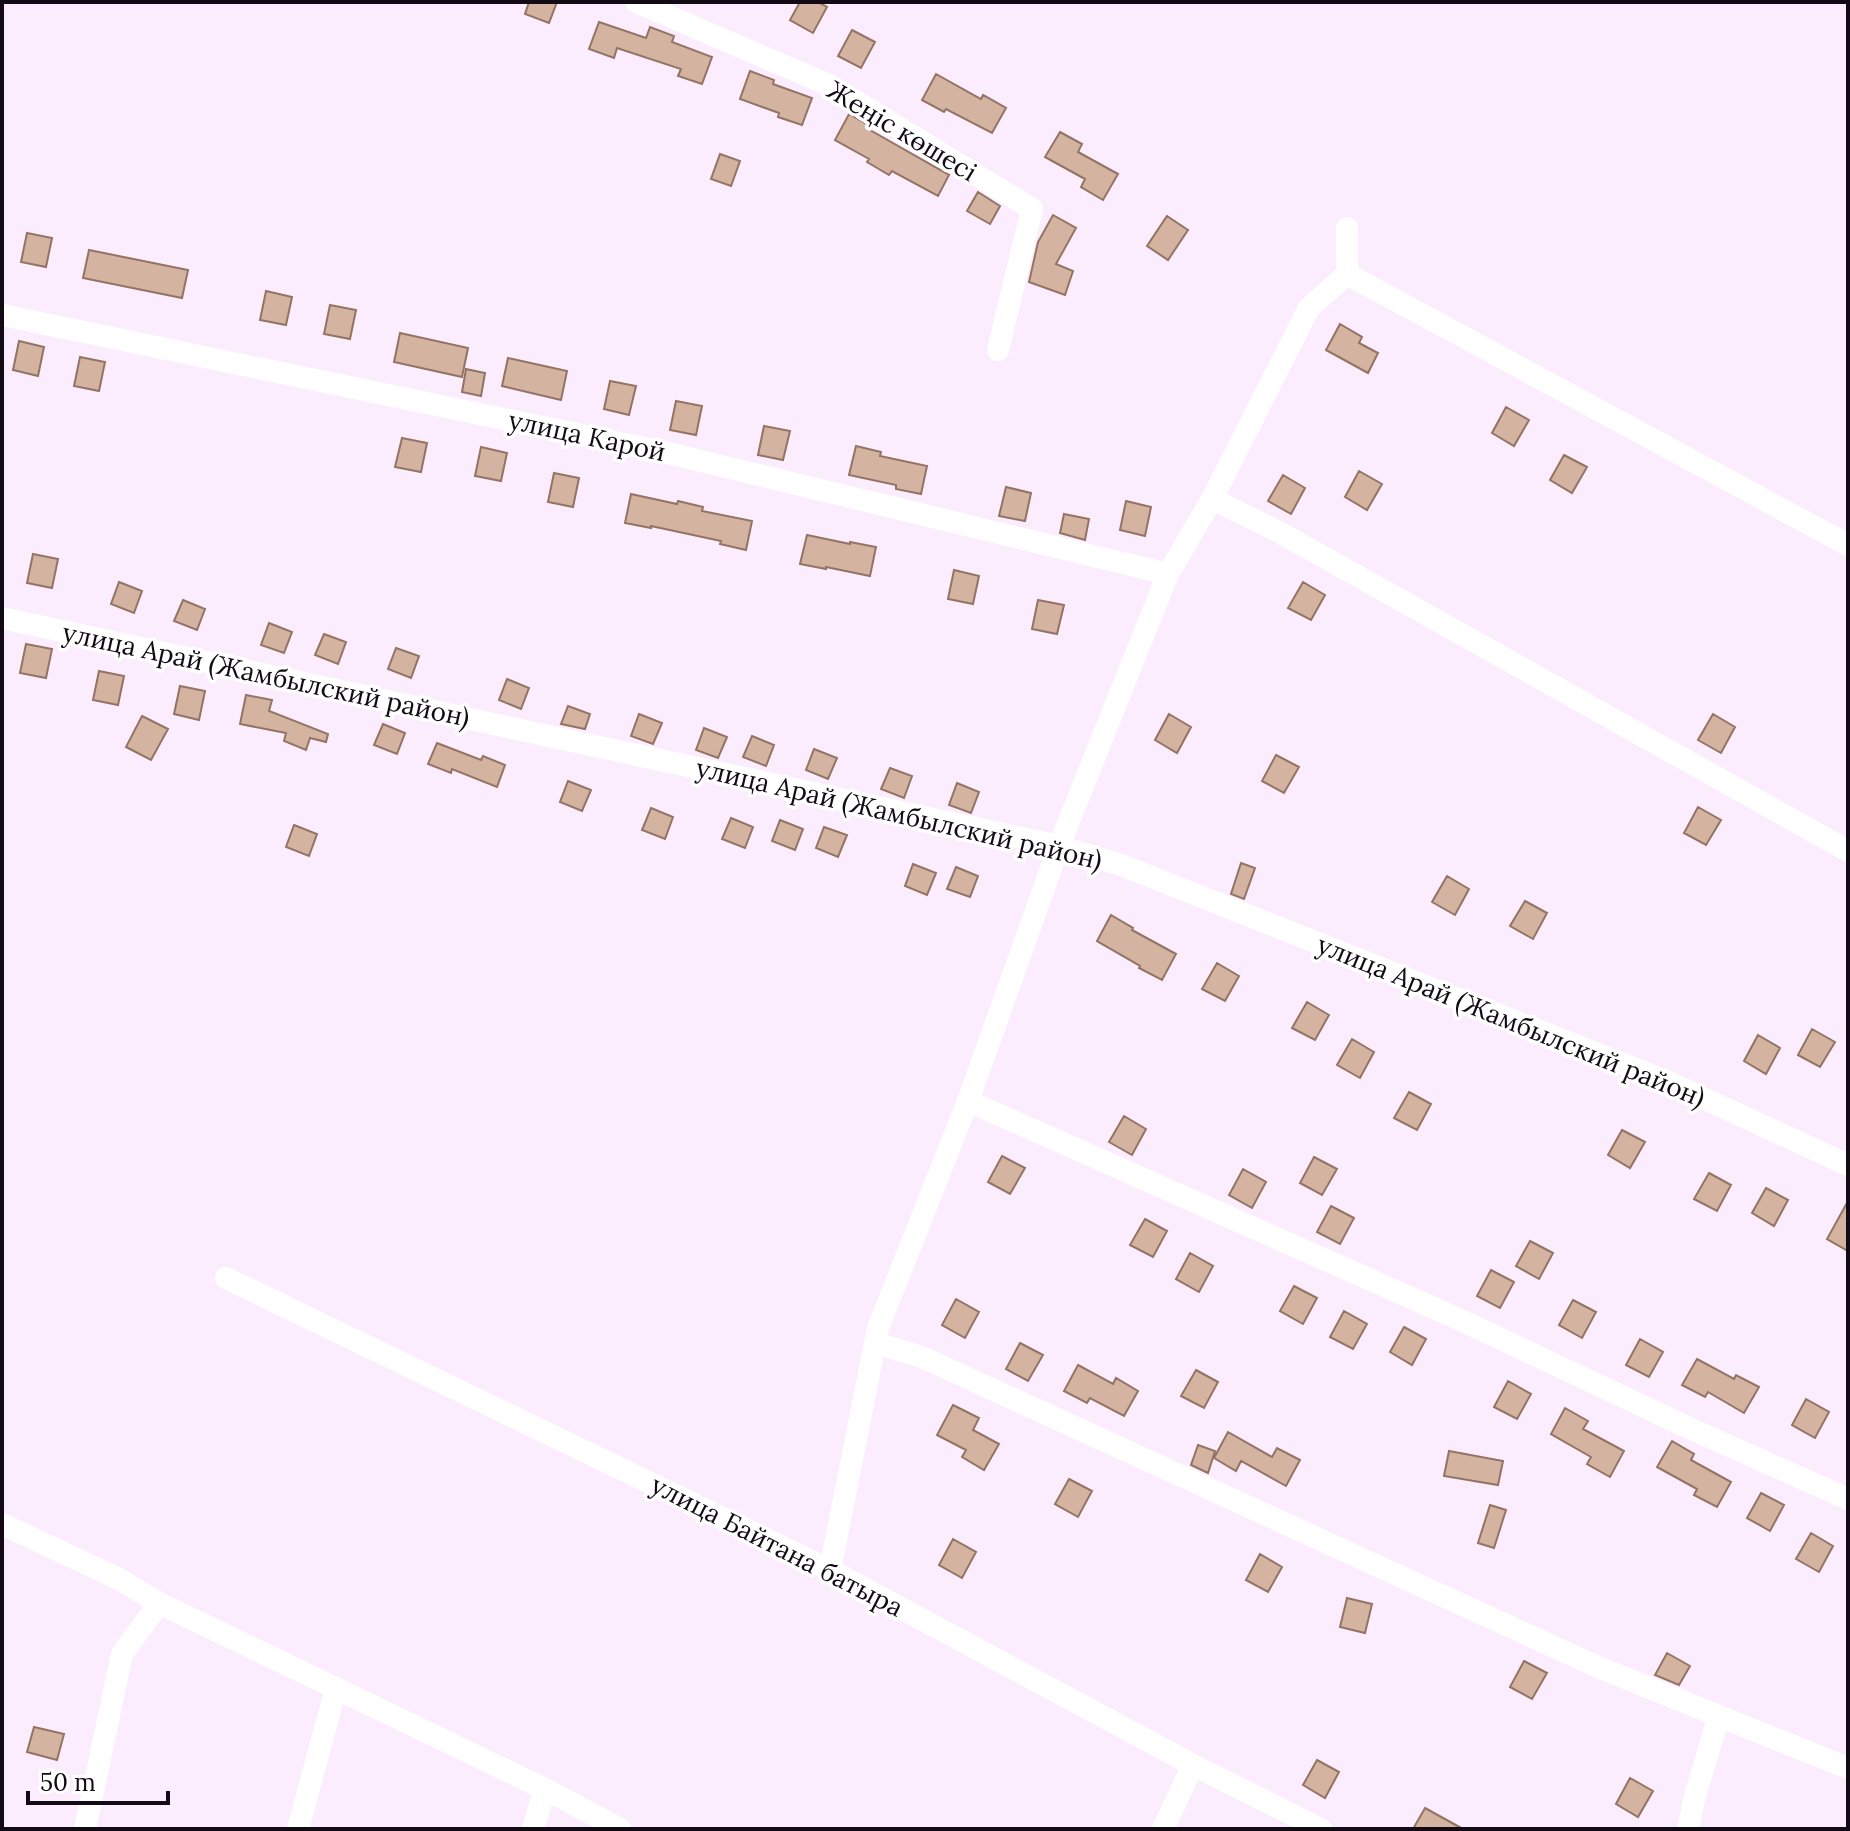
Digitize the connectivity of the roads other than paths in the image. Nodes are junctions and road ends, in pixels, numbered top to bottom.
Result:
1 (636, 2) edge
2 (1347, 228) dead end
3 (1347, 274) junction
4 (2, 315) edge
5 (998, 350) dead end
6 (1212, 499) junction
7 (1848, 545) edge
8 (1168, 574) junction
9 (2, 618) edge
10 (1059, 846) junction
11 (1848, 851) edge
12 (968, 1101) junction
13 (1848, 1165) edge
14 (226, 1278) dead end
15 (875, 1343) junction
16 (1848, 1499) edge
17 (2, 1524) edge
18 (830, 1570) junction
19 (159, 1603) junction
20 (336, 1688) junction
21 (1719, 1716) junction
22 (1193, 1765) junction
23 (1848, 1768) edge
24 (545, 1789) junction
25 (85, 1829) edge
26 (298, 1829) edge
27 (533, 1829) edge
28 (620, 1829) edge
29 (1163, 1829) edge
30 (1321, 1829) edge
31 (1688, 1829) edge

1 - 5 street, Жеңіс көшесі
2 - 3 street
3 - 6 street
3 - 7 street
4 - 8 street, улица Карой
6 - 8 street
6 - 11 street
8 - 10 street
9 - 10 street, улица Арай (Жамбылский район)
10 - 12 street
10 - 13 street, улица Арай (Жамбылский район)
12 - 15 street
12 - 16 street
14 - 18 street, улица Байтана батыра
15 - 18 street
15 - 21 street
17 - 19 street
18 - 22 street, улица Байтана батыра
19 - 20 street
19 - 25 street
20 - 24 street
20 - 26 street
21 - 23 street
21 - 31 street
22 - 29 street
22 - 30 street, улица Байтана батыра
24 - 27 street
24 - 28 street

